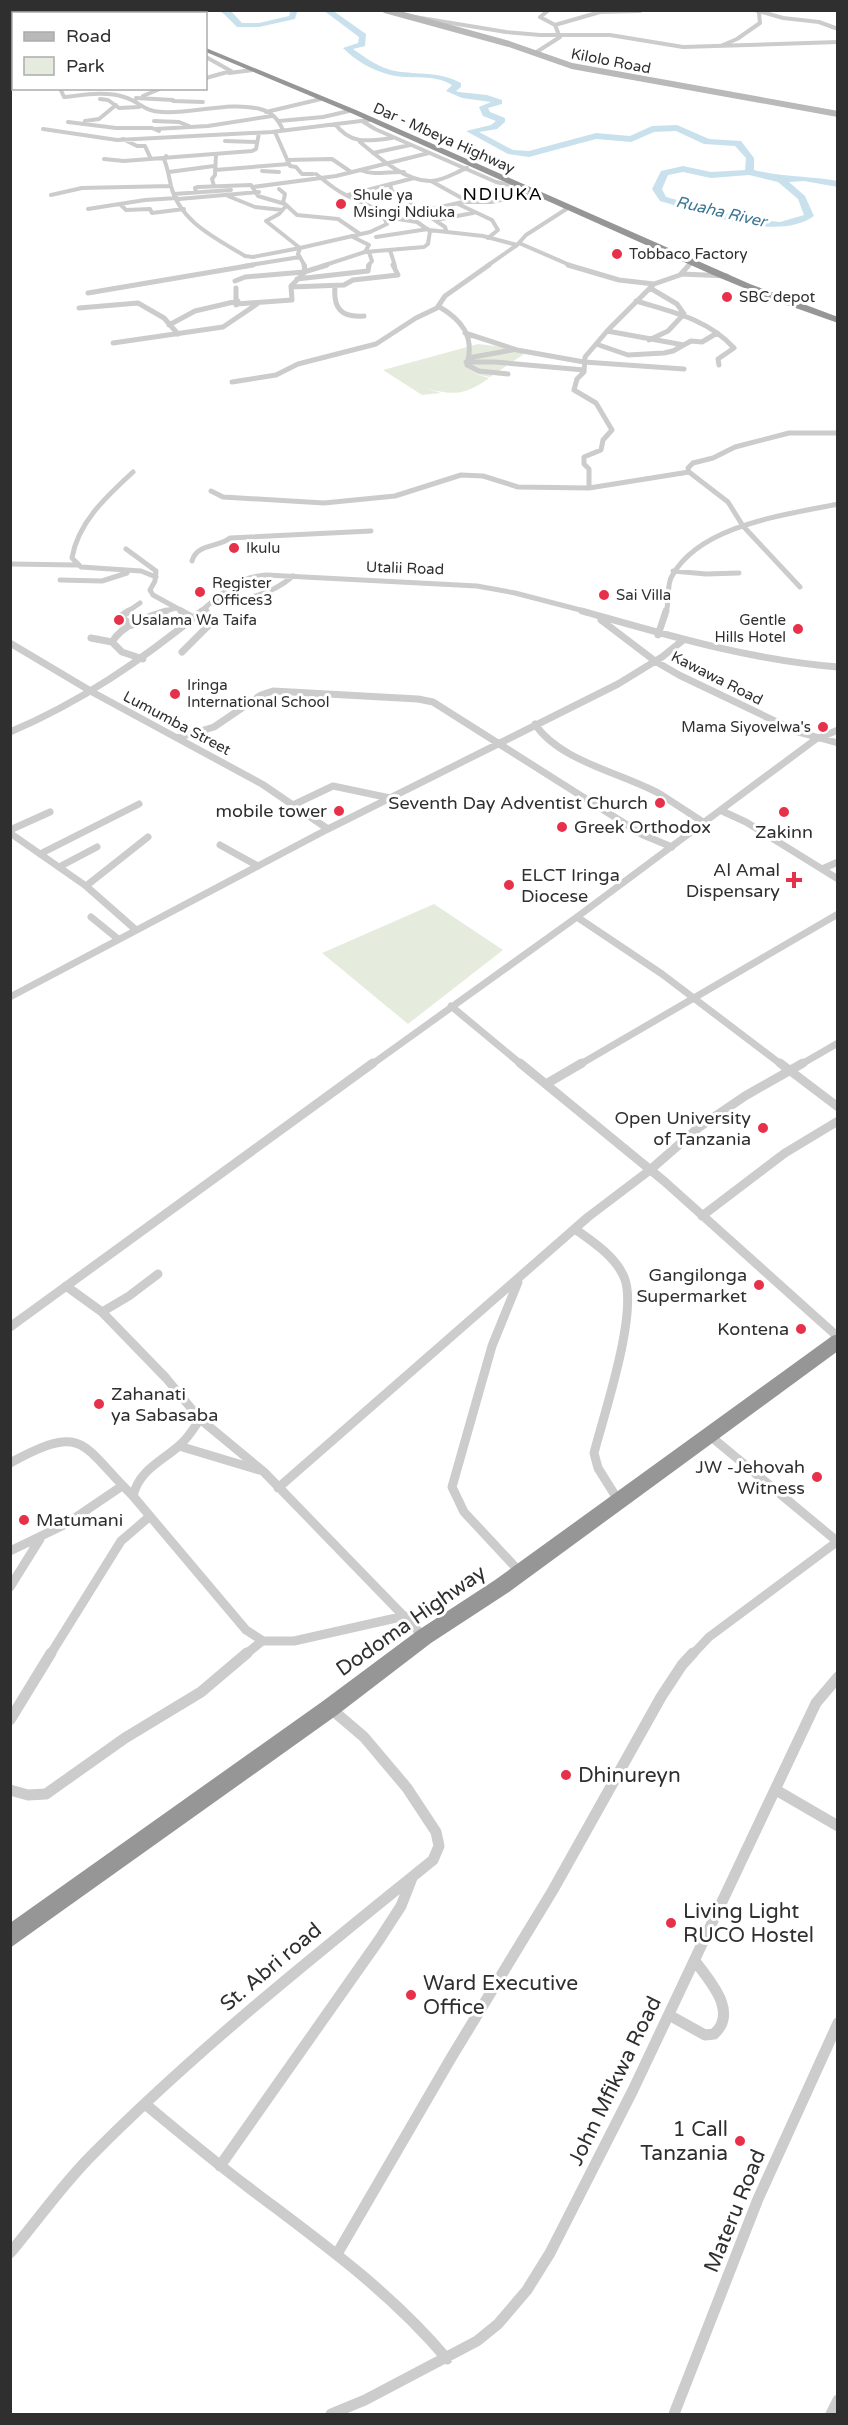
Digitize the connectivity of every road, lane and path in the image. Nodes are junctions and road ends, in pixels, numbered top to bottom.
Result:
1 (385, 10) edge
2 (549, 10) edge
3 (599, 11) edge
4 (639, 11) edge
5 (757, 12) edge
6 (405, 16) junction
7 (555, 25) junction
8 (837, 26) edge
9 (561, 35) junction
10 (837, 42) edge
11 (714, 46) junction
12 (207, 50) edge
13 (535, 53) junction
14 (207, 57) edge
15 (207, 57) edge
16 (222, 57) junction
17 (253, 70) junction
18 (229, 73) junction
19 (207, 78) edge
20 (61, 90) edge
21 (157, 90) edge
22 (177, 94) dead end
23 (79, 95) junction
24 (134, 99) junction
25 (321, 99) junction
26 (173, 100) junction
27 (203, 102) dead end
28 (116, 105) junction
29 (139, 107) junction
30 (149, 111) junction
31 (349, 111) junction
32 (108, 112) junction
33 (163, 112) junction
34 (266, 112) junction
35 (837, 114) edge
36 (272, 116) junction
37 (154, 121) junction
38 (279, 121) junction
39 (366, 121) junction
40 (68, 123) dead end
41 (75, 123) junction
42 (194, 127) junction
43 (337, 127) junction
44 (43, 129) dead end
45 (153, 129) junction
46 (283, 130) junction
47 (274, 132) junction
48 (259, 133) junction
49 (295, 133) dead end
50 (205, 135) junction
51 (224, 135) junction
52 (158, 137) junction
53 (395, 138) junction
54 (123, 139) junction
55 (227, 142) junction
56 (256, 142) junction
57 (360, 142) junction
58 (411, 145) junction
59 (255, 150) junction
60 (235, 153) junction
61 (373, 153) junction
62 (429, 153) junction
63 (216, 154) junction
64 (166, 156) junction
65 (150, 157) junction
66 (104, 159) dead end
67 (288, 162) junction
68 (392, 164) junction
69 (276, 165) junction
70 (240, 167) junction
71 (469, 167) junction
72 (214, 168) junction
73 (344, 169) junction
74 (360, 170) junction
75 (169, 172) junction
76 (279, 172) junction
77 (351, 172) junction
78 (404, 172) junction
79 (316, 174) junction
80 (305, 175) junction
81 (414, 178) junction
82 (324, 180) junction
83 (285, 181) junction
84 (431, 181) junction
85 (390, 185) junction
86 (171, 186) junction
87 (214, 186) junction
88 (292, 187) junction
89 (279, 189) junction
90 (254, 190) junction
91 (531, 191) junction
92 (196, 192) junction
93 (51, 195) dead end
94 (348, 195) junction
95 (228, 196) junction
96 (177, 197) junction
97 (466, 202) junction
98 (284, 203) junction
99 (458, 204) junction
100 (121, 205) junction
101 (568, 208) junction
102 (88, 209) dead end
103 (184, 209) junction
104 (282, 210) junction
105 (423, 211) junction
106 (474, 213) junction
107 (429, 215) junction
108 (385, 217) junction
109 (406, 220) junction
110 (436, 220) junction
111 (383, 228) junction
112 (428, 229) junction
113 (446, 229) junction
114 (369, 232) junction
115 (360, 234) junction
116 (387, 235) junction
117 (351, 236) junction
118 (376, 237) junction
119 (488, 238) junction
120 (385, 245) dead end
121 (517, 245) junction
122 (300, 248) junction
123 (390, 250) junction
124 (367, 252) junction
125 (300, 257) junction
126 (692, 261) junction
127 (304, 272) junction
128 (682, 274) junction
129 (728, 276) junction
130 (297, 279) junction
131 (235, 281) dead end
132 (335, 286) junction
133 (652, 286) junction
134 (291, 287) junction
135 (236, 288) dead end
136 (88, 293) dead end
137 (636, 301) junction
138 (237, 303) junction
139 (258, 304) junction
140 (438, 306) junction
141 (79, 308) dead end
142 (684, 314) junction
143 (364, 316) dead end
144 (235, 317) junction
145 (837, 320) edge
146 (169, 325) junction
147 (606, 332) junction
148 (465, 333) junction
149 (717, 333) junction
150 (178, 334) junction
151 (648, 340) junction
152 (113, 343) dead end
153 (596, 344) junction
154 (684, 345) junction
155 (517, 350) junction
156 (467, 360) junction
157 (584, 362) junction
158 (720, 364) dead end
159 (684, 369) dead end
160 (584, 370) junction
161 (508, 374) dead end
162 (232, 382) dead end
163 (837, 433) edge
164 (133, 472) dead end
165 (689, 472) junction
166 (589, 488) junction
167 (211, 491) dead end
168 (837, 504) edge
169 (743, 526) junction
170 (371, 531) dead end
171 (126, 549) dead end
172 (192, 561) dead end
173 (10, 564) edge
174 (77, 565) junction
175 (674, 571) junction
176 (130, 572) junction
177 (740, 573) dead end
178 (293, 576) junction
179 (156, 577) junction
180 (60, 580) dead end
181 (800, 587) dead end
182 (213, 601) junction
183 (140, 603) dead end
184 (176, 608) junction
185 (205, 608) junction
186 (595, 615) junction
187 (192, 617) junction
188 (132, 625) junction
189 (658, 635) junction
190 (91, 638) dead end
191 (682, 641) junction
192 (112, 642) junction
193 (10, 643) edge
194 (182, 652) dead end
195 (143, 659) junction
196 (654, 661) junction
197 (837, 667) edge
198 (93, 693) junction
199 (535, 724) junction
200 (837, 730) edge
201 (10, 732) edge
202 (177, 738) junction
203 (816, 739) junction
204 (837, 743) edge
205 (502, 744) junction
206 (390, 798) junction
207 (139, 804) dead end
208 (293, 805) junction
209 (722, 811) junction
210 (50, 812) dead end
211 (703, 822) junction
212 (328, 829) junction
213 (10, 832) edge
214 (148, 837) dead end
215 (220, 845) dead end
216 (97, 847) dead end
217 (672, 847) junction
218 (40, 854) junction
219 (837, 862) edge
220 (258, 866) junction
221 (59, 867) junction
222 (822, 869) junction
223 (837, 879) edge
224 (86, 886) junction
225 (837, 914) edge
226 (92, 917) dead end
227 (577, 917) junction
228 (136, 930) junction
229 (118, 939) junction
230 (12, 993) edge
231 (694, 999) junction
232 (451, 1006) junction
233 (837, 1043) edge
234 (790, 1071) junction
235 (546, 1084) junction
236 (837, 1107) edge
237 (837, 1121) edge
238 (650, 1170) junction
239 (702, 1216) junction
240 (575, 1229) junction
241 (158, 1274) dead end
242 (519, 1279) junction
243 (66, 1286) junction
244 (102, 1312) junction
245 (10, 1327) edge
246 (837, 1339) edge
247 (200, 1419) junction
248 (709, 1435) junction
249 (179, 1446) junction
250 (10, 1463) edge
251 (264, 1472) junction
252 (122, 1486) junction
253 (278, 1488) junction
254 (133, 1496) junction
255 (618, 1500) junction
256 (149, 1517) junction
257 (42, 1536) junction
258 (837, 1541) edge
259 (10, 1551) edge
260 (520, 1572) junction
261 (10, 1587) edge
262 (405, 1616) junction
263 (424, 1637) junction
264 (262, 1641) junction
265 (837, 1677) edge
266 (330, 1708) junction
267 (10, 1720) edge
268 (10, 1790) edge
269 (776, 1790) junction
270 (837, 1826) edge
271 (412, 1878) junction
272 (10, 1937) edge
273 (695, 1961) junction
274 (669, 2015) junction
275 (837, 2023) edge
276 (146, 2104) junction
277 (220, 2166) junction
278 (10, 2253) edge
279 (337, 2254) junction
280 (447, 2359) junction
281 (837, 2400) edge
282 (331, 2415) edge
283 (674, 2415) edge
284 (831, 2415) edge

1 - 6 main road, Kilolo Road
2 - 7 street
3 - 4 street
3 - 7 street
5 - 8 street
5 - 11 street
6 - 9 street
6 - 13 main road, Kilolo Road
7 - 9 street
9 - 11 street
9 - 13 street
10 - 11 street
12 - 16 highway, Dar - Mbeya Highway
13 - 35 main road, Kilolo Road
14 - 16 street
15 - 18 street
16 - 17 highway, Dar - Mbeya Highway
17 - 18 street
17 - 25 highway, Dar - Mbeya Highway
18 - 19 street
20 - 23 street
21 - 24 street
22 - 26 street
23 - 24 street
23 - 28 street
24 - 26 street
24 - 29 street
25 - 31 highway, Dar - Mbeya Highway
25 - 34 street
26 - 27 street
26 - 33 street
28 - 29 street
28 - 32 street
29 - 30 street
30 - 32 street
30 - 33 street
30 - 37 street
31 - 38 street
31 - 39 highway, Dar - Mbeya Highway
32 - 41 street
33 - 34 street
34 - 36 street
36 - 38 street
36 - 42 street
37 - 42 street
37 - 45 street
38 - 46 street
39 - 43 street
39 - 53 street
39 - 71 highway, Dar - Mbeya Highway
40 - 41 street
41 - 45 street
42 - 45 street
42 - 50 street
43 - 46 street
43 - 49 street
43 - 57 street
44 - 54 street
45 - 52 street
46 - 47 street
47 - 48 street
47 - 67 street
48 - 51 street
48 - 56 street
50 - 51 street
50 - 52 street
51 - 55 street
52 - 54 street
53 - 57 street
53 - 58 street
54 - 65 street
55 - 56 street
55 - 59 street
55 - 60 street
56 - 59 street
57 - 61 street
58 - 61 street
58 - 62 street
59 - 60 street
60 - 63 street
61 - 68 street
62 - 68 street
62 - 71 street
63 - 64 street
63 - 72 street
64 - 65 street
64 - 75 street
65 - 66 street
67 - 69 street
67 - 73 street
67 - 80 street
68 - 74 street
68 - 78 street
69 - 70 street
69 - 76 street
70 - 72 street
70 - 76 street
71 - 84 street
71 - 91 highway, Dar - Mbeya Highway
72 - 75 street
72 - 87 street
73 - 77 street
73 - 79 street
74 - 77 street
74 - 78 street
75 - 86 street
76 - 83 street
77 - 82 street
78 - 81 street
79 - 80 street
79 - 82 street
80 - 83 street
81 - 84 street
81 - 85 street
82 - 83 street
82 - 88 street
82 - 94 street
83 - 88 street
83 - 90 street
84 - 97 street
85 - 94 street
85 - 105 street
86 - 93 street
86 - 96 street
87 - 90 street
87 - 92 street
88 - 89 street
89 - 90 street
89 - 98 street
90 - 92 street
90 - 95 street
90 - 98 street
91 - 97 street
91 - 101 highway, Dar - Mbeya Highway
92 - 96 street
94 - 108 street
95 - 96 street
95 - 104 street
96 - 100 street
96 - 103 street
97 - 99 street
98 - 104 street
98 - 115 street
99 - 105 street
99 - 106 street
100 - 102 street
100 - 103 street
101 - 121 street
101 - 126 highway, Dar - Mbeya Highway
103 - 122 street
104 - 122 street
105 - 107 street
106 - 110 street
106 - 119 street
107 - 109 street
107 - 110 street
108 - 109 street
108 - 111 street
109 - 111 street
109 - 112 street
110 - 113 street
111 - 114 street
111 - 116 street
112 - 113 street
112 - 116 street
112 - 123 street
113 - 119 street
114 - 115 street
114 - 118 street
115 - 117 street
116 - 118 street
117 - 122 street
117 - 124 street
118 - 120 street
119 - 121 street
121 - 133 street
121 - 140 street
122 - 125 street
123 - 124 street
123 - 132 street
124 - 127 street
124 - 130 street
125 - 127 street
125 - 136 street
126 - 128 street
126 - 129 highway, Dar - Mbeya Highway
127 - 130 street
127 - 131 street
128 - 129 street
128 - 133 street
129 - 145 highway, Dar - Mbeya Highway
130 - 134 street
132 - 134 street
132 - 143 street
133 - 137 street
133 - 142 street
134 - 139 street
135 - 138 street
137 - 142 street
137 - 147 street
138 - 139 street
138 - 144 street
138 - 146 street
139 - 144 street
140 - 148 street
140 - 162 street
141 - 146 street
142 - 149 street
142 - 151 street
144 - 150 street
146 - 150 street
147 - 151 street
147 - 153 street
148 - 155 street
148 - 156 street
149 - 154 street
149 - 158 street
150 - 152 street
151 - 154 street
153 - 154 street
153 - 157 street
155 - 156 street
155 - 157 street
156 - 160 street
156 - 161 street
157 - 159 street
157 - 160 street
160 - 166 street
163 - 165 street
164 - 174 street
165 - 166 street
165 - 169 street
166 - 167 street
168 - 169 street
169 - 175 street
169 - 181 street
170 - 172 street
171 - 179 street
173 - 174 street
174 - 176 street
175 - 177 street
175 - 189 street
176 - 179 street
176 - 180 street
178 - 182 street
178 - 182 street, Utalii Road
178 - 186 street, Utalii Road
179 - 184 street
182 - 185 street, Utalii Road
183 - 188 street
184 - 187 street
184 - 188 street
185 - 187 street, Utalii Road
185 - 194 street
186 - 189 street, Utalii Road
186 - 196 street, Kawawa Road
187 - 195 street, Utalii Road
188 - 192 street
189 - 191 street, Utalii Road
190 - 192 street
191 - 196 street
191 - 197 street, Utalii Road
192 - 195 street
193 - 198 street, Lumumba Street
195 - 198 street, Utalii Road
196 - 199 street
196 - 203 street, Kawawa Road
198 - 201 street, Utalii Road
198 - 202 street, Lumumba Street
199 - 205 street
199 - 211 street
200 - 203 street
202 - 205 street
202 - 208 street, Lumumba Street
203 - 204 street, Kawawa Road
203 - 209 street
205 - 206 street
205 - 217 street
206 - 208 street
206 - 212 street
207 - 218 street
208 - 212 street, Lumumba Street
209 - 211 street
209 - 222 street
210 - 213 street
211 - 217 street
212 - 220 street
213 - 218 street
214 - 224 street
215 - 220 street
216 - 221 street
217 - 227 street
218 - 221 street
219 - 222 street
220 - 228 street
221 - 224 street
222 - 223 street
224 - 228 street
225 - 231 street
226 - 229 street
227 - 231 street
227 - 232 street
228 - 229 street
229 - 230 street
231 - 234 street
231 - 235 street
232 - 235 street
232 - 243 street
233 - 234 street
234 - 236 street
234 - 238 street
235 - 238 street
237 - 239 street
238 - 239 street
238 - 240 street
239 - 246 street
240 - 242 street
240 - 255 street
241 - 244 street
242 - 253 street
242 - 260 street
243 - 244 street
243 - 245 street
244 - 247 street
246 - 248 highway, Dodoma Highway
247 - 249 street
247 - 251 street
248 - 255 highway, Dodoma Highway
248 - 258 street
249 - 251 street
249 - 254 street
250 - 252 street
251 - 253 street
252 - 254 street
252 - 257 street
253 - 262 street
254 - 256 street
255 - 260 highway, Dodoma Highway
256 - 264 street
256 - 267 street
257 - 259 street
257 - 261 street
258 - 279 street
260 - 263 highway, Dodoma Highway
262 - 263 street
262 - 264 street
263 - 266 highway, Dodoma Highway
264 - 268 street
265 - 269 street, John Mfikwa Road
266 - 271 street, St. Abri road
266 - 272 highway, Dodoma Highway
269 - 270 street
269 - 273 street, John Mfikwa Road
271 - 276 street, St. Abri road
271 - 277 street
273 - 274 street, John Mfikwa Road
273 - 274 street
274 - 280 street, John Mfikwa Road
275 - 283 street, Materu Road
276 - 277 street
276 - 278 street, St. Abri road
277 - 279 street
279 - 280 street
280 - 282 street, John Mfikwa Road
281 - 284 street

